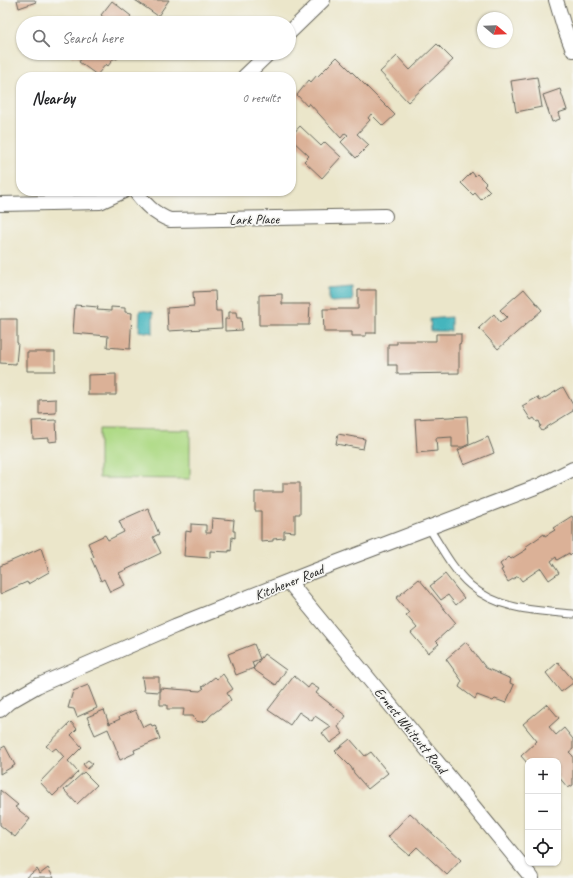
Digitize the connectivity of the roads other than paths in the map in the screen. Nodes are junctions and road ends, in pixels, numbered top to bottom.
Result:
1 (323, 0) edge
2 (556, 0) edge
3 (296, 26) edge
4 (573, 50) edge
5 (262, 60) edge
6 (249, 72) edge
7 (113, 196) edge
8 (139, 196) edge
9 (0, 204) edge
10 (385, 216) dead end
11 (573, 470) edge
12 (429, 528) junction
13 (289, 582) junction
14 (573, 614) edge
15 (3, 702) edge
16 (532, 878) edge

1 - 3 street
2 - 4 street
5 - 6 street
7 - 9 street
8 - 10 street, Lark Place
11 - 12 street, Kitchener Road
12 - 13 street, Kitchener Road
12 - 14 lane
13 - 15 street, Kitchener Road
13 - 16 street, Ernest Whitcutt Road

